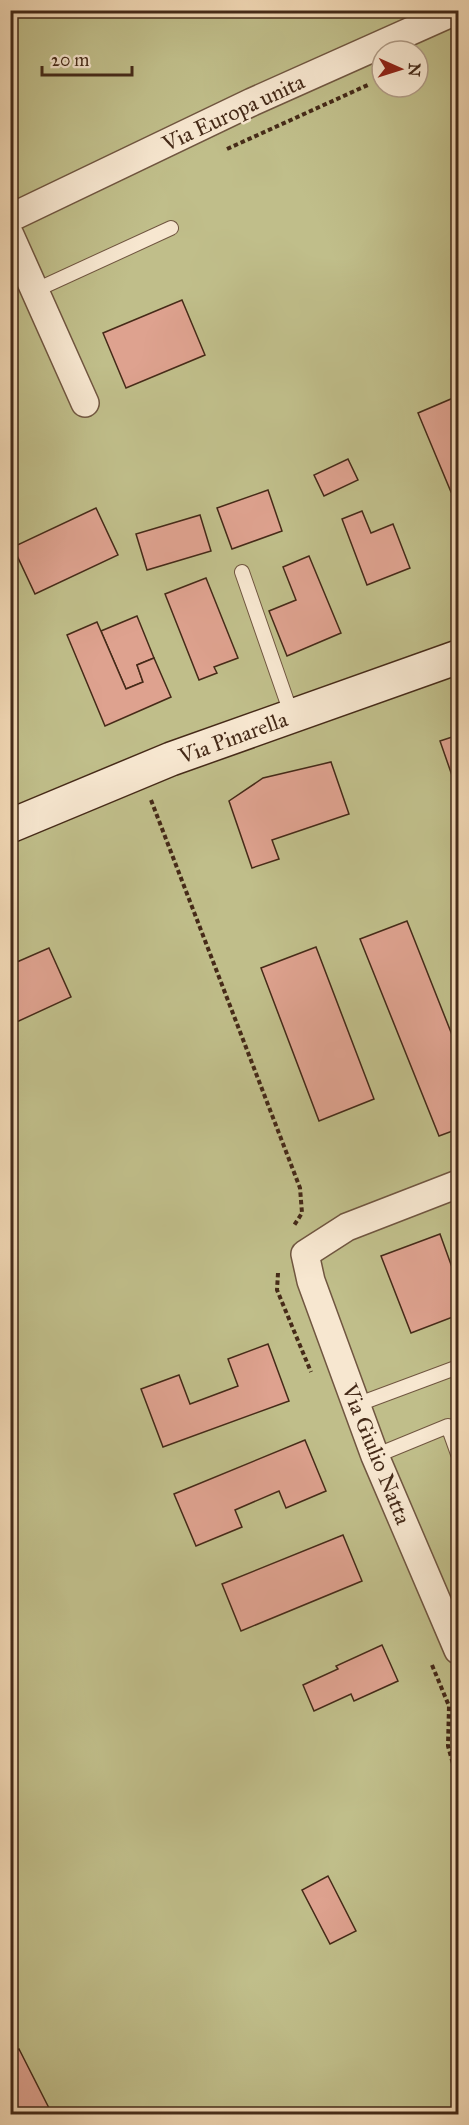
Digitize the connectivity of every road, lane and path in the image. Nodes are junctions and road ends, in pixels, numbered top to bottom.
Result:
1 (458, 10) edge
2 (370, 83) edge
3 (219, 153) dead end
4 (10, 218) edge
5 (171, 228) dead end
6 (10, 235) edge
7 (36, 291) junction
8 (85, 403) dead end
9 (242, 572) dead end
10 (459, 657) edge
11 (292, 716) junction
12 (10, 826) edge
13 (459, 1184) edge
14 (459, 1367) edge
15 (356, 1405) junction
16 (459, 1454) edge
17 (375, 1456) junction
18 (452, 1620) edge
19 (459, 1650) edge

1 - 4 street, Via Europa unita
2 - 3 path
5 - 7 lane
6 - 7 street
7 - 8 street
9 - 11 lane
10 - 11 street, Via Pinarella
11 - 12 street, Via Pinarella
13 - 15 street, Via Giulio Natta
14 - 15 lane
15 - 17 street, Via Giulio Natta
16 - 17 lane
17 - 18 street, Via Giulio Natta
18 - 19 street, Via Giulio Natta

